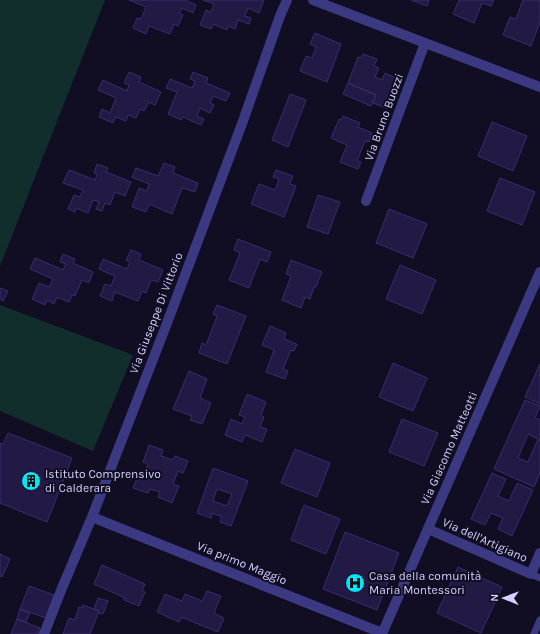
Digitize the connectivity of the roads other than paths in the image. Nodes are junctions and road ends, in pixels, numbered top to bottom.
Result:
1 (287, 0) edge
2 (313, 0) edge
3 (425, 43) junction
4 (540, 87) edge
5 (366, 201) dead end
6 (540, 272) edge
7 (92, 518) junction
8 (428, 529) junction
9 (540, 553) edge
10 (535, 576) edge
11 (540, 620) edge
12 (382, 633) edge
13 (44, 634) edge
14 (534, 634) edge

1 - 7 street, Via Giuseppe Di Vittorio
2 - 3 street
3 - 4 street
3 - 5 street, Via Bruno Buozzi
6 - 8 street, Via Giacomo Matteotti
7 - 12 street, Via primo Maggio
7 - 13 street, Via Giuseppe Di Vittorio
8 - 10 street, Via dell'Artigiano
8 - 12 street, Via Giacomo Matteotti
9 - 10 street, Via dell'Artigiano
11 - 14 lane

